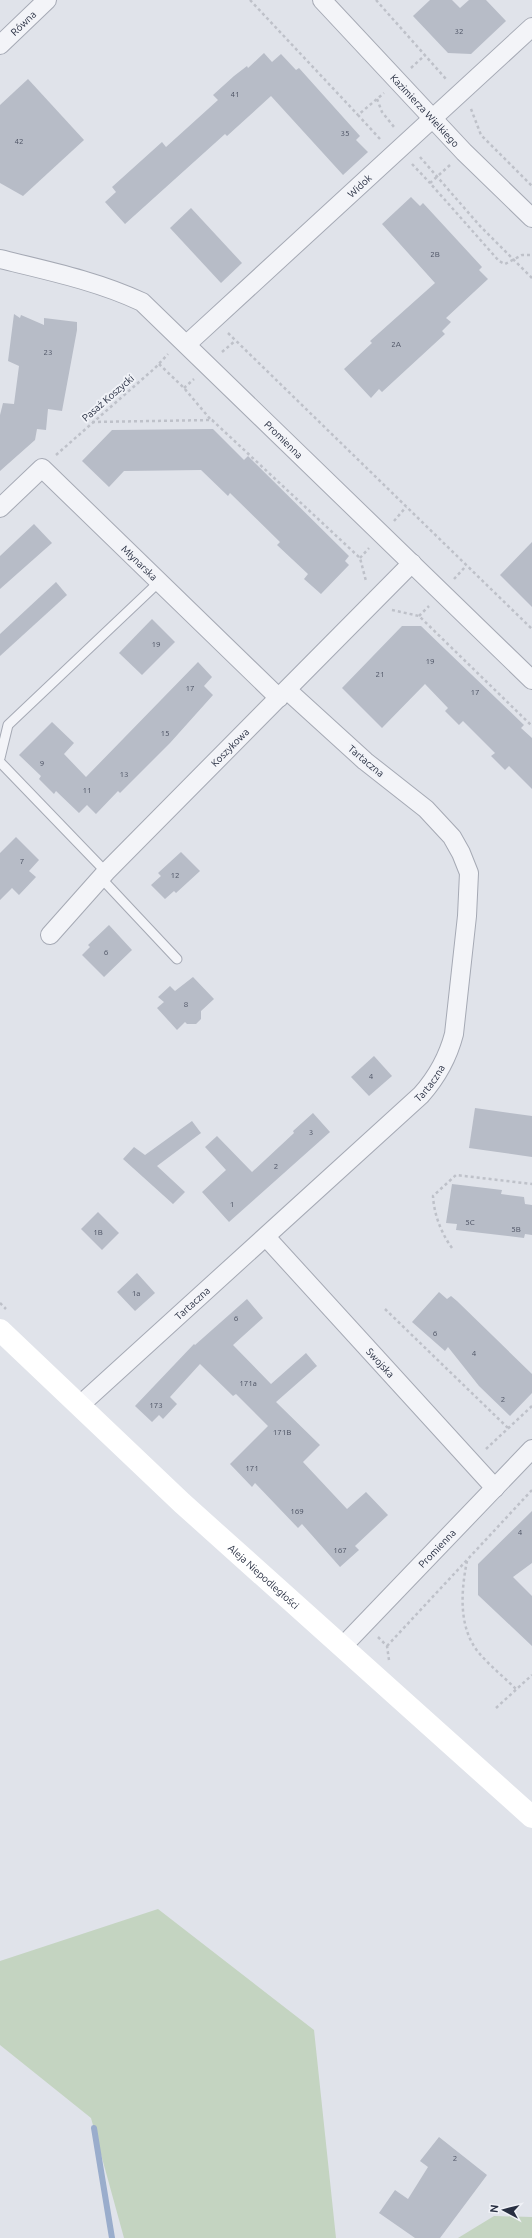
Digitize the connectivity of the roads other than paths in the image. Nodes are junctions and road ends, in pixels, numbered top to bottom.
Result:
1 (47, 0) edge
2 (322, 0) edge
3 (532, 27) edge
4 (0, 45) edge
5 (433, 118) junction
6 (532, 218) edge
7 (0, 259) edge
8 (184, 341) junction
9 (0, 508) edge
10 (412, 563) junction
11 (159, 582) junction
12 (532, 680) edge
13 (283, 694) junction
14 (0, 758) edge
15 (0, 762) edge
16 (104, 875) junction
17 (50, 935) dead end
18 (177, 959) dead end
19 (266, 1237) junction
20 (0, 1330) edge
21 (79, 1406) junction
22 (532, 1449) edge
23 (495, 1488) junction
24 (342, 1647) junction
25 (532, 1817) edge

1 - 4 street, Równa
2 - 5 street, Kazimierza Wielkiego
3 - 5 street, Widok
5 - 6 street, Kazimierza Wielkiego
5 - 8 street, Widok
7 - 8 street, Promienna
8 - 10 street, Promienna
9 - 11 street, Młynarska
10 - 12 street, Promienna
10 - 13 street, Koszykowa
11 - 13 street, Młynarska
11 - 14 lane
13 - 16 street, Koszykowa
13 - 19 street, Tartaczna
15 - 16 lane
16 - 17 street, Koszykowa
16 - 18 lane
19 - 21 street, Tartaczna
19 - 23 street, Swojska
20 - 21 street, Aleja Niepodległości
21 - 24 street, Aleja Niepodległości
22 - 23 street, Promienna
23 - 24 street, Promienna
24 - 25 street, Aleja Niepodległości

